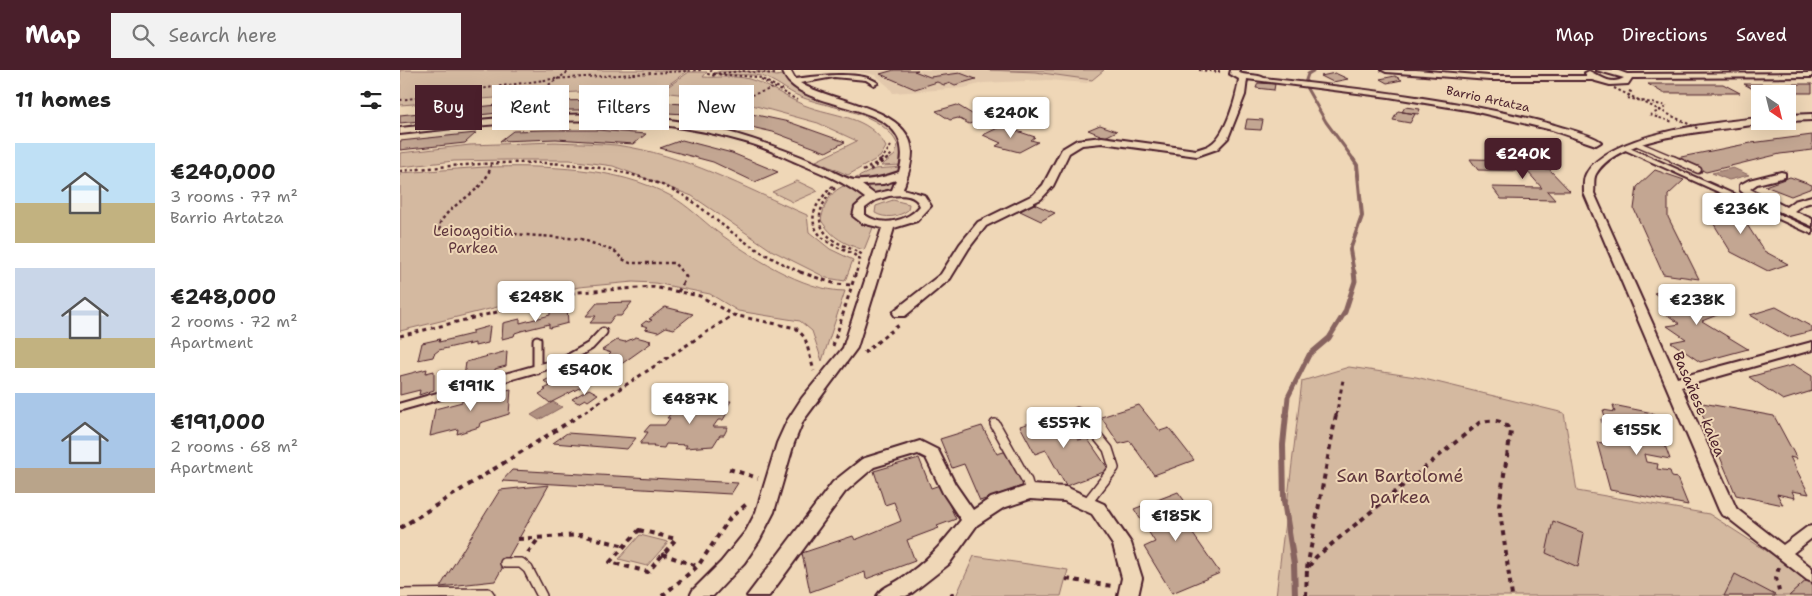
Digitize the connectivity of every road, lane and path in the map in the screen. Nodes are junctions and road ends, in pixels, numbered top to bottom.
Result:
1 (571, 70) edge
2 (692, 70) edge
3 (702, 70) edge
4 (713, 70) edge
5 (754, 70) edge
6 (1199, 70) edge
7 (1219, 70) edge
8 (1386, 70) edge
9 (1599, 70) edge
10 (1749, 70) edge
11 (786, 72) edge
12 (1245, 72) edge
13 (1758, 74) junction
14 (1812, 74) edge
15 (1626, 76) junction
16 (558, 78) junction
17 (1593, 78) junction
18 (793, 82) junction
19 (874, 83) dead end
20 (548, 85) edge
21 (774, 88) junction
22 (1614, 88) dead end
23 (1631, 92) dead end
24 (754, 94) edge
25 (400, 100) edge
26 (804, 102) dead end
27 (1650, 115) dead end
28 (1812, 117) edge
29 (1796, 118) edge
30 (1751, 122) edge
31 (1698, 130) junction
32 (400, 132) edge
33 (890, 142) dead end
34 (1596, 142) dead end
35 (1632, 146) junction
36 (491, 164) junction
37 (1698, 170) dead end
38 (400, 171) edge
39 (902, 174) junction
40 (1781, 175) dead end
41 (849, 181) junction
42 (896, 192) junction
43 (872, 198) junction
44 (1812, 199) edge
45 (1787, 211) junction
46 (1812, 222) edge
47 (888, 225) junction
48 (1812, 232) edge
49 (852, 285) junction
50 (678, 292) junction
51 (900, 313) joint
52 (733, 315) junction
53 (603, 332) dead end
54 (400, 336) edge
55 (537, 340) dead end
56 (1812, 346) edge
57 (832, 348) dead end
58 (858, 359) dead end
59 (537, 370) junction
60 (828, 378) junction
61 (1342, 380) dead end
62 (1673, 384) junction
63 (400, 407) edge
64 (1077, 412) dead end
65 (995, 424) dead end
66 (729, 469) dead end
67 (756, 482) dead end
68 (1030, 492) junction
69 (751, 496) dead end
70 (1086, 504) junction
71 (1728, 510) joint
72 (971, 520) junction
73 (400, 528) edge
74 (1812, 531) edge
75 (539, 537) junction
76 (518, 539) dead end
77 (625, 546) junction
78 (662, 554) junction
79 (1782, 554) junction
80 (505, 563) dead end
81 (521, 563) junction
82 (698, 566) junction
83 (1307, 569) junction
84 (1812, 576) edge
85 (1066, 579) dead end
86 (1129, 592) edge
87 (400, 594) edge
88 (490, 596) edge
89 (542, 596) edge
90 (662, 596) edge
91 (700, 596) edge
92 (756, 596) edge
93 (886, 596) edge
94 (1306, 596) edge
95 (1512, 596) edge
96 (1780, 596) edge

1 - 16 path
2 - 3 path
2 - 16 path
4 - 21 path
5 - 11 path
6 - 7 path
8 - 17 street
9 - 15 street
9 - 17 street
10 - 13 street
11 - 18 street
12 - 34 street, Barrio Artatza
12 - 51 street
13 - 14 street
13 - 15 street
15 - 17 street
16 - 20 path
16 - 25 path
18 - 19 street
18 - 39 street
21 - 24 path
21 - 26 path
22 - 31 path, bridge
23 - 27 path
28 - 29 street
30 - 31 street, Basañese kalea
31 - 35 street, Basañese kalea
32 - 41 street
33 - 41 path
35 - 37 lane
35 - 48 street
35 - 62 street, Basañese kalea
36 - 38 path
36 - 49 path
36 - 50 path
39 - 41 street
39 - 42 street
40 - 45 street
41 - 43 street
41 - 49 path
42 - 43 street
42 - 47 street
43 - 47 street
44 - 45 street
45 - 46 street
47 - 60 street
49 - 57 path
50 - 52 path
50 - 54 path
51 - 58 path
52 - 60 path
52 - 73 path
53 - 59 lane
55 - 59 lane
56 - 62 street
59 - 63 lane
60 - 91 street
61 - 83 path
62 - 71 street, Basañese kalea
64 - 70 lane
65 - 68 lane
66 - 67 path
68 - 70 street
68 - 72 street
69 - 82 path
70 - 86 street
71 - 79 street
72 - 92 street
72 - 93 street
74 - 79 street
75 - 76 path
75 - 77 path
75 - 81 path
77 - 78 path
77 - 78 path
78 - 82 path
79 - 84 street
79 - 96 path
80 - 81 lane
81 - 89 lane
82 - 90 path
83 - 94 path
83 - 95 path
85 - 86 path
87 - 88 lane

